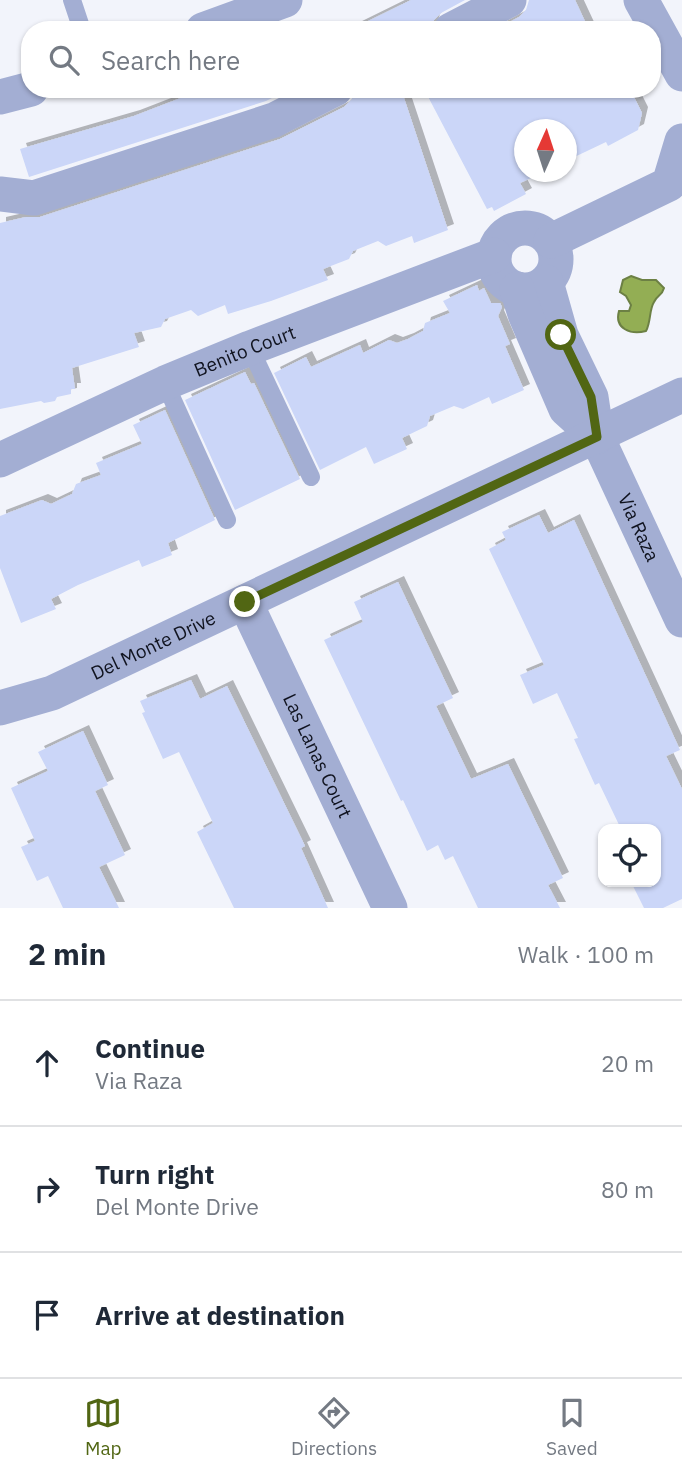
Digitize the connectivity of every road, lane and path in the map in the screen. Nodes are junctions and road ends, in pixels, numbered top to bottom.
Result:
1 (72, 0) edge
2 (285, 0) edge
3 (509, 0) edge
4 (641, 0) edge
5 (79, 21) edge
6 (228, 21) edge
7 (468, 21) edge
8 (653, 21) edge
9 (661, 36) edge
10 (682, 74) edge
11 (21, 92) edge
12 (0, 97) edge
13 (317, 98) edge
14 (682, 141) edge
15 (0, 194) edge
16 (551, 242) junction
17 (494, 255) junction
18 (531, 285) junction
19 (250, 348) junction
20 (165, 383) junction
21 (682, 395) edge
22 (597, 437) junction
23 (0, 460) edge
24 (311, 477) dead end
25 (227, 520) dead end
26 (245, 602) junction
27 (682, 620) edge
28 (0, 708) edge
29 (390, 908) edge

1 - 5 lane
2 - 6 street
3 - 7 street
4 - 8 street
9 - 10 street
11 - 12 street
13 - 15 street
14 - 16 street
16 - 17 street
16 - 18 street
17 - 18 street
17 - 19 street, Benito Court
18 - 22 street, Via Raza
19 - 20 street, Benito Court
19 - 24 lane
20 - 23 street, Benito Court
20 - 25 lane
21 - 22 street, Del Monte Drive
22 - 26 street, Del Monte Drive
22 - 27 street, Via Raza
26 - 28 street, Del Monte Drive
26 - 29 street, Las Lanas Court

